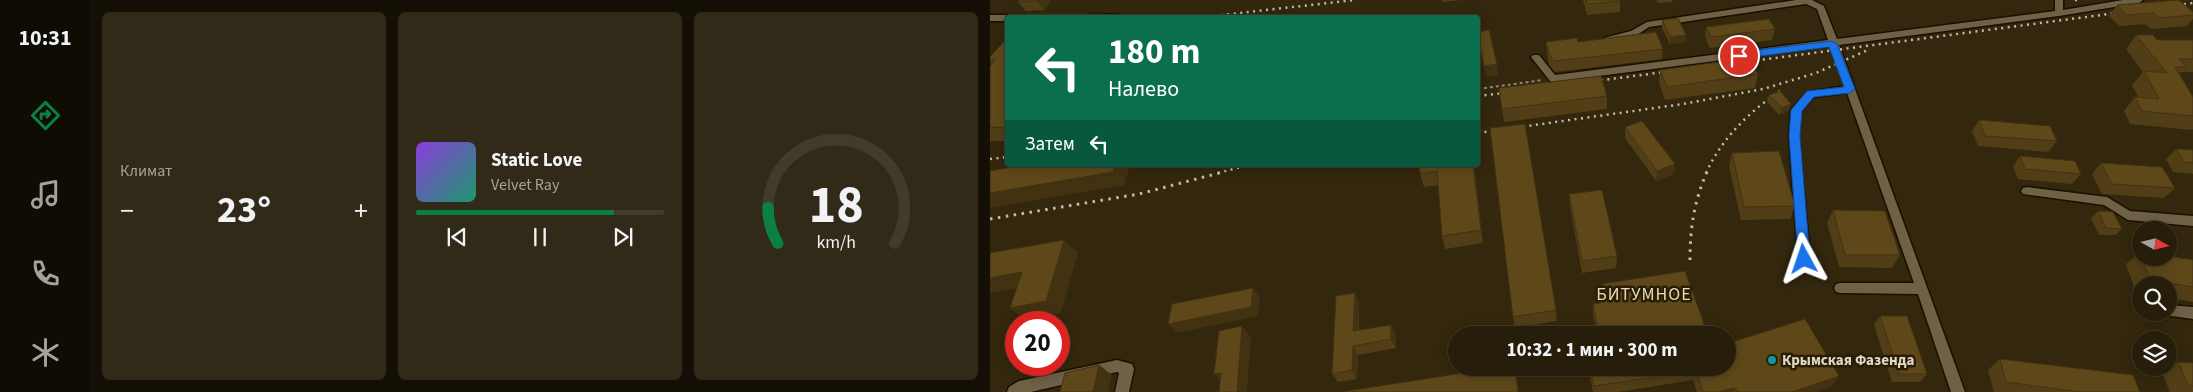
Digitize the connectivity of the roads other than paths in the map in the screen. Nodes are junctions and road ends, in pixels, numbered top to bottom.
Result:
1 (2060, 0) edge
2 (2139, 0) edge
3 (2060, 13) junction
4 (990, 18) edge
5 (1005, 18) edge
6 (1604, 40) edge
7 (1832, 44) junction
8 (1536, 57) dead end
9 (1850, 89) junction
10 (2027, 190) dead end
11 (2193, 221) edge
12 (1804, 259) dead end
13 (1840, 288) dead end
14 (1922, 289) junction
15 (2177, 311) edge
16 (2193, 313) edge
17 (1014, 392) edge
18 (1122, 392) edge
19 (1958, 392) edge

1 - 3 street
2 - 3 street
3 - 7 street
4 - 5 street
6 - 7 street
7 - 8 street
7 - 9 street
9 - 12 street
9 - 14 street
10 - 11 street
13 - 14 street
14 - 19 street
15 - 16 street
17 - 18 street

